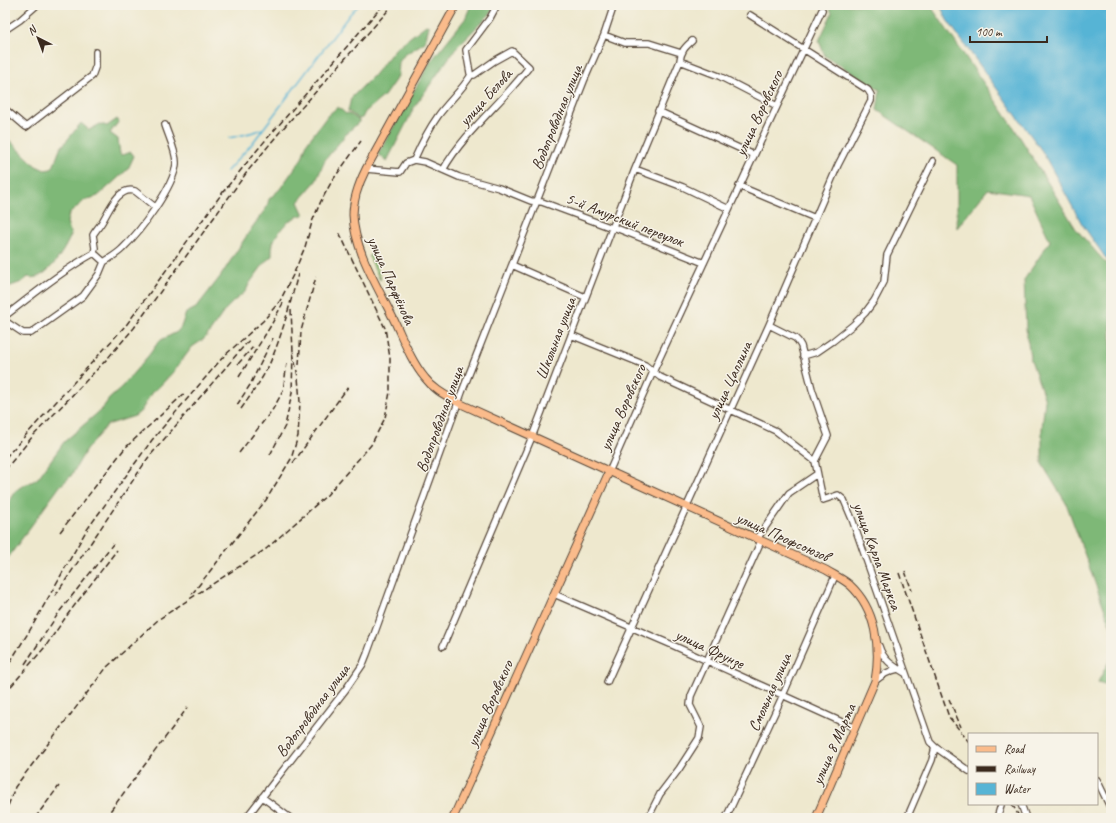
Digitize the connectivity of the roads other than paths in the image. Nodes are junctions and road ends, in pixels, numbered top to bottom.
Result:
1 (37, 5) edge
2 (456, 5) edge
3 (497, 5) edge
4 (614, 5) edge
5 (822, 10) dead end
6 (750, 15) dead end
7 (5, 30) edge
8 (604, 35) junction
9 (692, 41) dead end
10 (804, 50) junction
11 (96, 52) dead end
12 (681, 53) junction
13 (680, 61) junction
14 (471, 75) junction
15 (777, 106) junction
16 (5, 109) edge
17 (658, 111) junction
18 (165, 125) dead end
19 (754, 156) junction
20 (414, 160) junction
21 (933, 161) dead end
22 (366, 169) junction
23 (635, 169) junction
24 (442, 170) junction
25 (739, 186) junction
26 (537, 202) junction
27 (155, 207) junction
28 (730, 209) junction
29 (815, 218) junction
30 (612, 228) junction
31 (94, 253) junction
32 (104, 262) junction
33 (704, 263) junction
34 (512, 265) junction
35 (585, 297) junction
36 (5, 316) edge
37 (5, 321) edge
38 (769, 325) junction
39 (571, 335) junction
40 (803, 356) junction
41 (653, 372) junction
42 (459, 403) junction
43 (730, 409) junction
44 (532, 437) junction
45 (815, 461) junction
46 (609, 472) junction
47 (817, 474) junction
48 (685, 507) junction
49 (759, 540) junction
50 (835, 576) junction
51 (554, 594) junction
52 (632, 627) junction
53 (877, 640) junction
54 (443, 646) dead end
55 (708, 662) junction
56 (898, 669) junction
57 (905, 673) junction
58 (875, 681) junction
59 (607, 682) dead end
60 (782, 695) junction
61 (856, 728) junction
62 (935, 747) junction
63 (968, 770) edge
64 (1098, 782) edge
65 (262, 797) junction
66 (1001, 805) edge
67 (1021, 805) edge
68 (1111, 809) edge
69 (652, 817) edge
70 (246, 818) edge
71 (290, 818) edge
72 (453, 818) edge
73 (726, 818) edge
74 (816, 818) edge
75 (906, 818) edge
76 (997, 818) edge
77 (1026, 818) edge

1 - 7 street
2 - 22 main road, улица Парфёнова
3 - 14 street, улица Белова
4 - 8 street, Водопроводная улица
5 - 10 street, улица Воровского
6 - 10 street
8 - 12 street
8 - 26 street, Водопроводная улица
9 - 12 street
10 - 15 street, улица Воровского
10 - 29 street, улица Цаплина
11 - 16 street
12 - 13 street, Школьная улица
13 - 15 street
13 - 17 street, Школьная улица
14 - 20 street
14 - 24 street, улица Белова
15 - 19 street, улица Воровского
17 - 19 street
17 - 23 street, Школьная улица
18 - 27 street
19 - 25 street, улица Воровского
20 - 22 street
20 - 24 street, 5-й Амурский переулок
21 - 40 street
22 - 42 main road, улица Парфёнова
23 - 28 street
23 - 30 street, Школьная улица
24 - 26 street, 5-й Амурский переулок
25 - 28 street, улица Воровского
25 - 29 street
26 - 30 street, 5-й Амурский переулок
26 - 34 street, Водопроводная улица
27 - 31 street
27 - 32 street
28 - 33 street, улица Воровского
29 - 38 street, улица Цаплина
30 - 33 street, 5-й Амурский переулок
30 - 35 street, Школьная улица
31 - 32 street
31 - 36 street
32 - 37 street
33 - 41 street, улица Воровского
34 - 35 street
34 - 42 street, Водопроводная улица
35 - 39 street, Школьная улица
38 - 40 street
38 - 43 street, улица Цаплина
39 - 41 street
39 - 44 street, Школьная улица
40 - 45 street
41 - 43 street
41 - 46 street, улица Воровского
42 - 44 main road, улица Парфёнова
42 - 65 street, Водопроводная улица
43 - 45 street
43 - 48 street, улица Цаплина
44 - 46 main road, улица Парфёнова
44 - 54 street, Школьная улица
45 - 47 street, улица Карла Маркса
46 - 48 main road, улица Профсоюзов
46 - 51 main road, улица Воровского
47 - 49 street
47 - 57 street, улица Карла Маркса
48 - 49 main road, улица Профсоюзов
48 - 52 street, улица Цаплина
49 - 50 main road, улица Профсоюзов
49 - 55 street
50 - 53 main road, улица Профсоюзов
50 - 60 street, Смольная улица
51 - 52 street, улица Фрунзе
51 - 72 main road, улица Воровского
52 - 55 street, улица Фрунзе
52 - 59 street, улица Цаплина
53 - 56 street
53 - 58 main road, улица Профсоюзов
55 - 60 street, улица Фрунзе
55 - 69 street
56 - 57 street
56 - 58 street
57 - 62 street, улица Карла Маркса
58 - 61 main road, улица 8 Марта
60 - 61 street, улица Фрунзе
60 - 73 street, Смольная улица
61 - 74 main road, улица 8 Марта
62 - 63 street, улица Карла Маркса
62 - 75 street
64 - 68 street
65 - 70 street, Водопроводная улица
65 - 71 street
66 - 76 street
67 - 77 street

